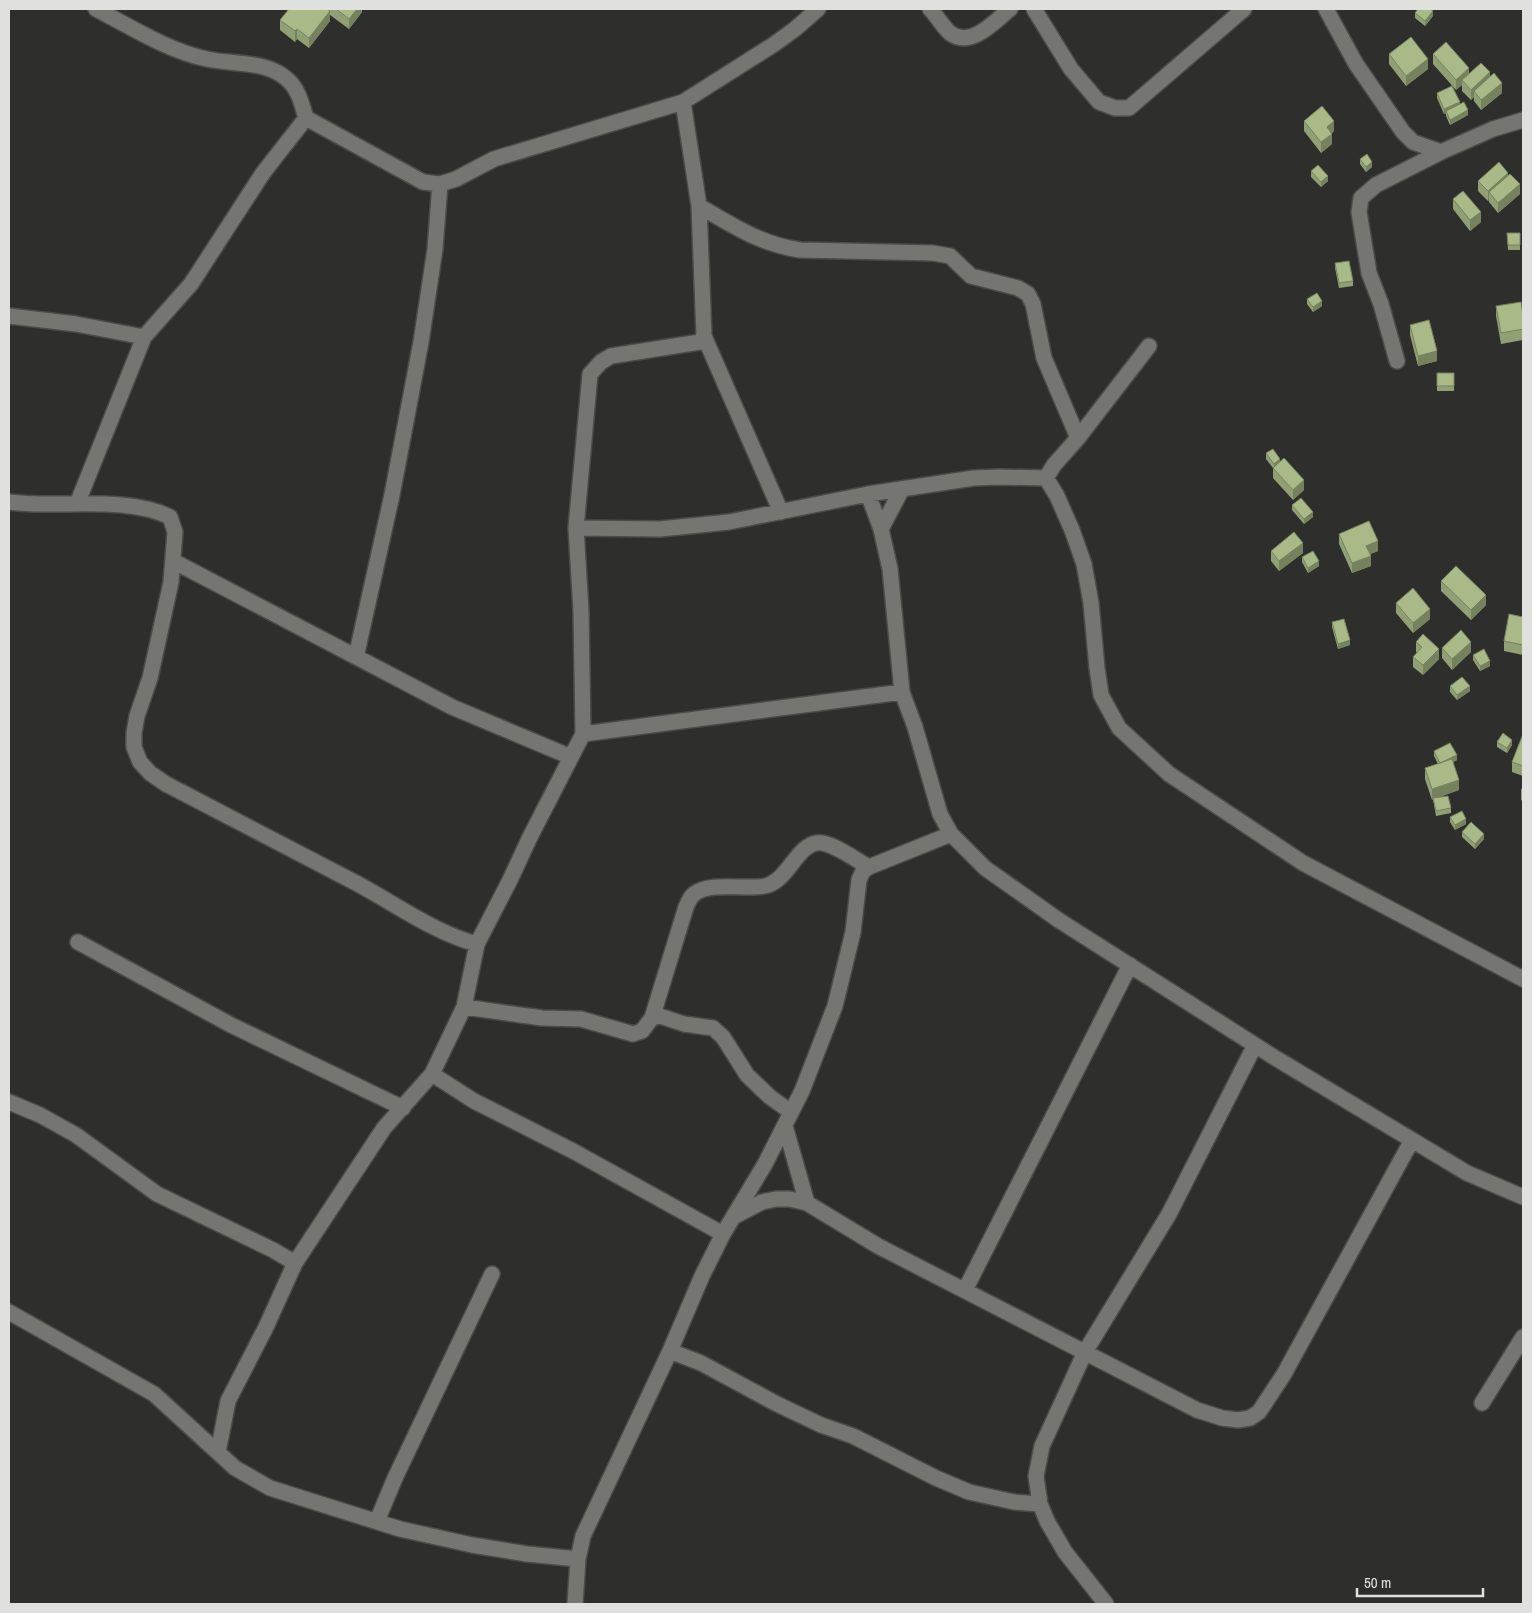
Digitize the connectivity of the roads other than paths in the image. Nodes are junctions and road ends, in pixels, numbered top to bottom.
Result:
1 (96, 9) edge
2 (818, 9) edge
3 (930, 9) edge
4 (1010, 9) edge
5 (1034, 9) edge
6 (1244, 9) edge
7 (1326, 9) edge
8 (683, 102) junction
9 (306, 118) junction
10 (1523, 120) edge
11 (1441, 152) junction
12 (440, 184) junction
13 (699, 206) junction
14 (9, 316) edge
15 (704, 336) junction
16 (144, 337) junction
17 (1149, 346) dead end
18 (1397, 361) dead end
19 (1078, 438) junction
20 (1046, 478) junction
21 (902, 489) junction
22 (868, 494) junction
23 (9, 502) edge
24 (77, 504) junction
25 (781, 512) junction
26 (576, 528) junction
27 (881, 529) junction
28 (172, 561) junction
29 (356, 657) junction
30 (902, 692) junction
31 (583, 734) junction
32 (571, 758) junction
33 (951, 834) junction
34 (869, 867) junction
35 (78, 942) dead end
36 (477, 944) junction
37 (1130, 965) junction
38 (1523, 979) edge
39 (464, 1007) junction
40 (652, 1018) junction
41 (1255, 1045) junction
42 (432, 1074) junction
43 (9, 1102) edge
44 (403, 1108) junction
45 (788, 1119) junction
46 (1412, 1140) junction
47 (1523, 1197) edge
48 (807, 1203) junction
49 (733, 1217) junction
50 (723, 1234) junction
51 (295, 1264) junction
52 (492, 1274) dead end
53 (965, 1290) junction
54 (9, 1312) edge
55 (1523, 1337) edge
56 (670, 1352) junction
57 (1085, 1352) junction
58 (1482, 1403) dead end
59 (218, 1452) junction
60 (1040, 1504) junction
61 (377, 1521) junction
62 (578, 1559) junction
63 (575, 1604) edge
64 (1106, 1604) edge

1 - 9 street
2 - 8 street
3 - 4 street
5 - 6 street
7 - 11 street
8 - 12 street
8 - 13 street
9 - 12 street
9 - 16 street
10 - 11 street
11 - 18 street
12 - 29 street
13 - 15 street
13 - 19 street
14 - 16 street
15 - 25 street
15 - 26 street
16 - 24 street
17 - 19 street
19 - 20 street
20 - 21 street
20 - 38 street
21 - 22 street
21 - 27 street
22 - 25 street
22 - 27 street
23 - 24 street
24 - 28 street
25 - 26 street
26 - 31 street
27 - 30 street
28 - 29 street
28 - 36 street
29 - 32 street
30 - 31 street
30 - 33 street
31 - 32 street
32 - 36 street
33 - 34 street
33 - 37 street
34 - 40 street
34 - 45 street
35 - 44 street
36 - 39 street
37 - 41 street
37 - 53 street
39 - 40 street
39 - 42 street
40 - 45 street
41 - 46 street
41 - 57 street
42 - 44 street
42 - 50 street
43 - 51 street
44 - 51 street
45 - 48 street
45 - 49 street
46 - 47 street
46 - 57 street
48 - 49 street
48 - 53 street
49 - 50 street
50 - 56 street
51 - 59 street
52 - 61 street
53 - 57 street
54 - 59 street
55 - 58 street
56 - 60 street
56 - 62 street
57 - 60 street
59 - 61 street
60 - 64 street
61 - 62 street
62 - 63 street

